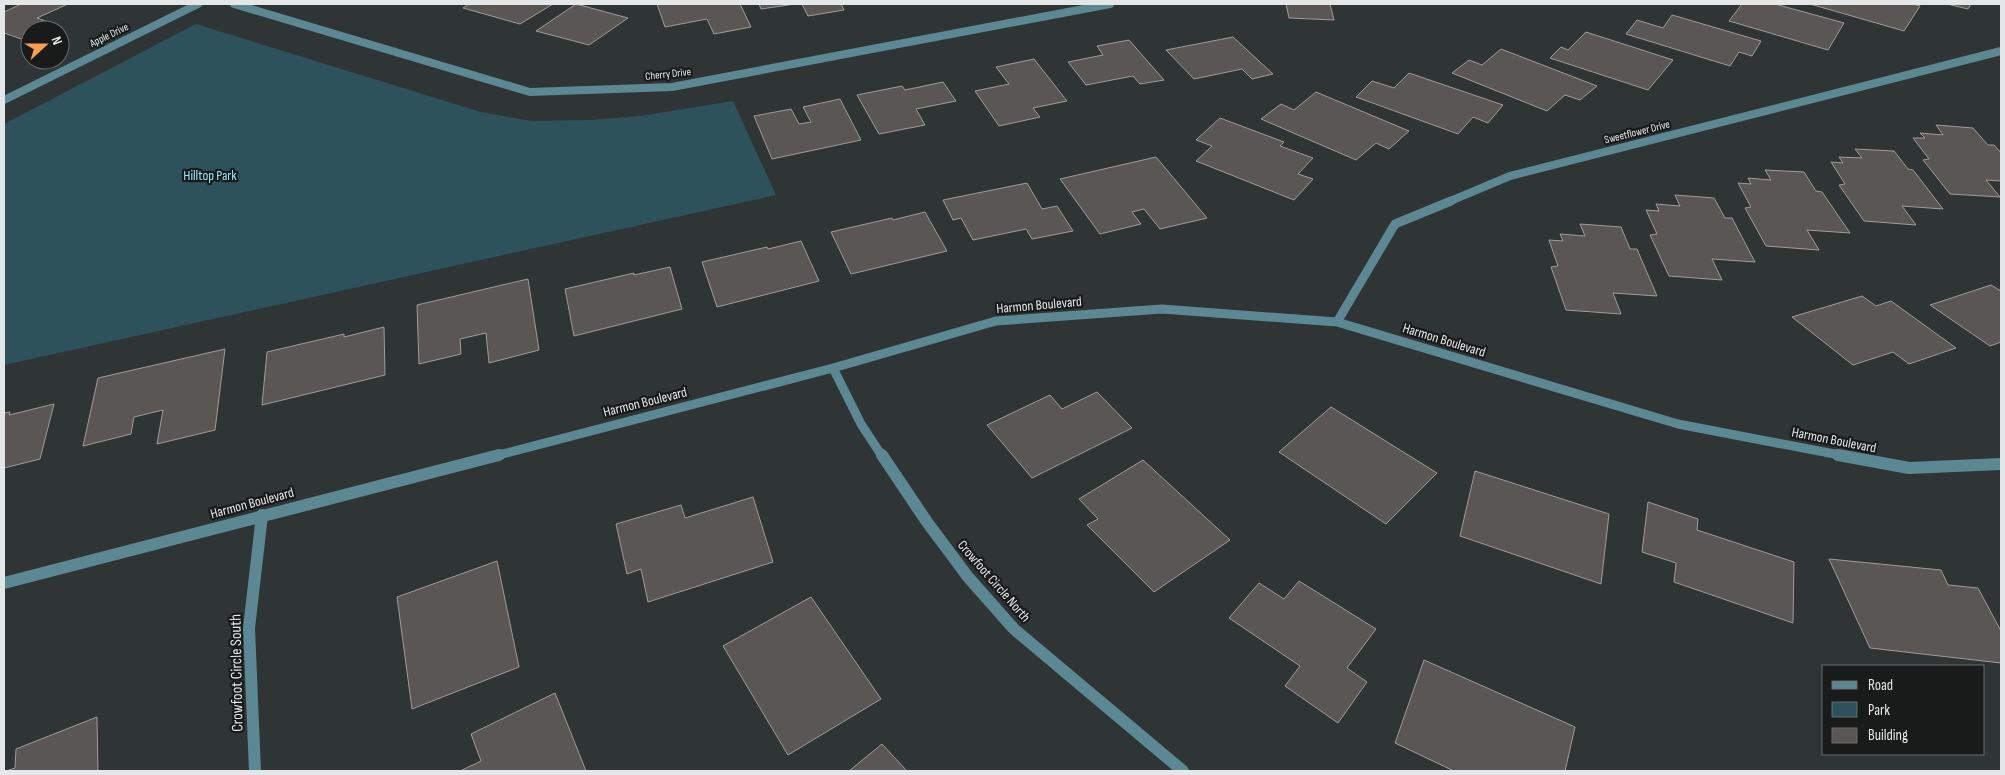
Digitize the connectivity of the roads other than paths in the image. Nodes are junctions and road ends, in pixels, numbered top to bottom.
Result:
1 (198, 4) edge
2 (234, 4) edge
3 (1110, 4) edge
4 (2001, 51) edge
5 (4, 100) edge
6 (1337, 322) junction
7 (833, 368) junction
8 (2001, 464) edge
9 (262, 515) junction
10 (4, 583) edge
11 (255, 771) edge
12 (1183, 771) edge

1 - 5 street, Apple Drive
2 - 3 street, Cherry Drive
4 - 6 street, Sweetflower Drive
6 - 7 street, Harmon Boulevard
6 - 8 street, Harmon Boulevard
7 - 9 street, Harmon Boulevard
7 - 12 street, Crowfoot Circle North
9 - 10 street, Harmon Boulevard
9 - 11 street, Crowfoot Circle South

